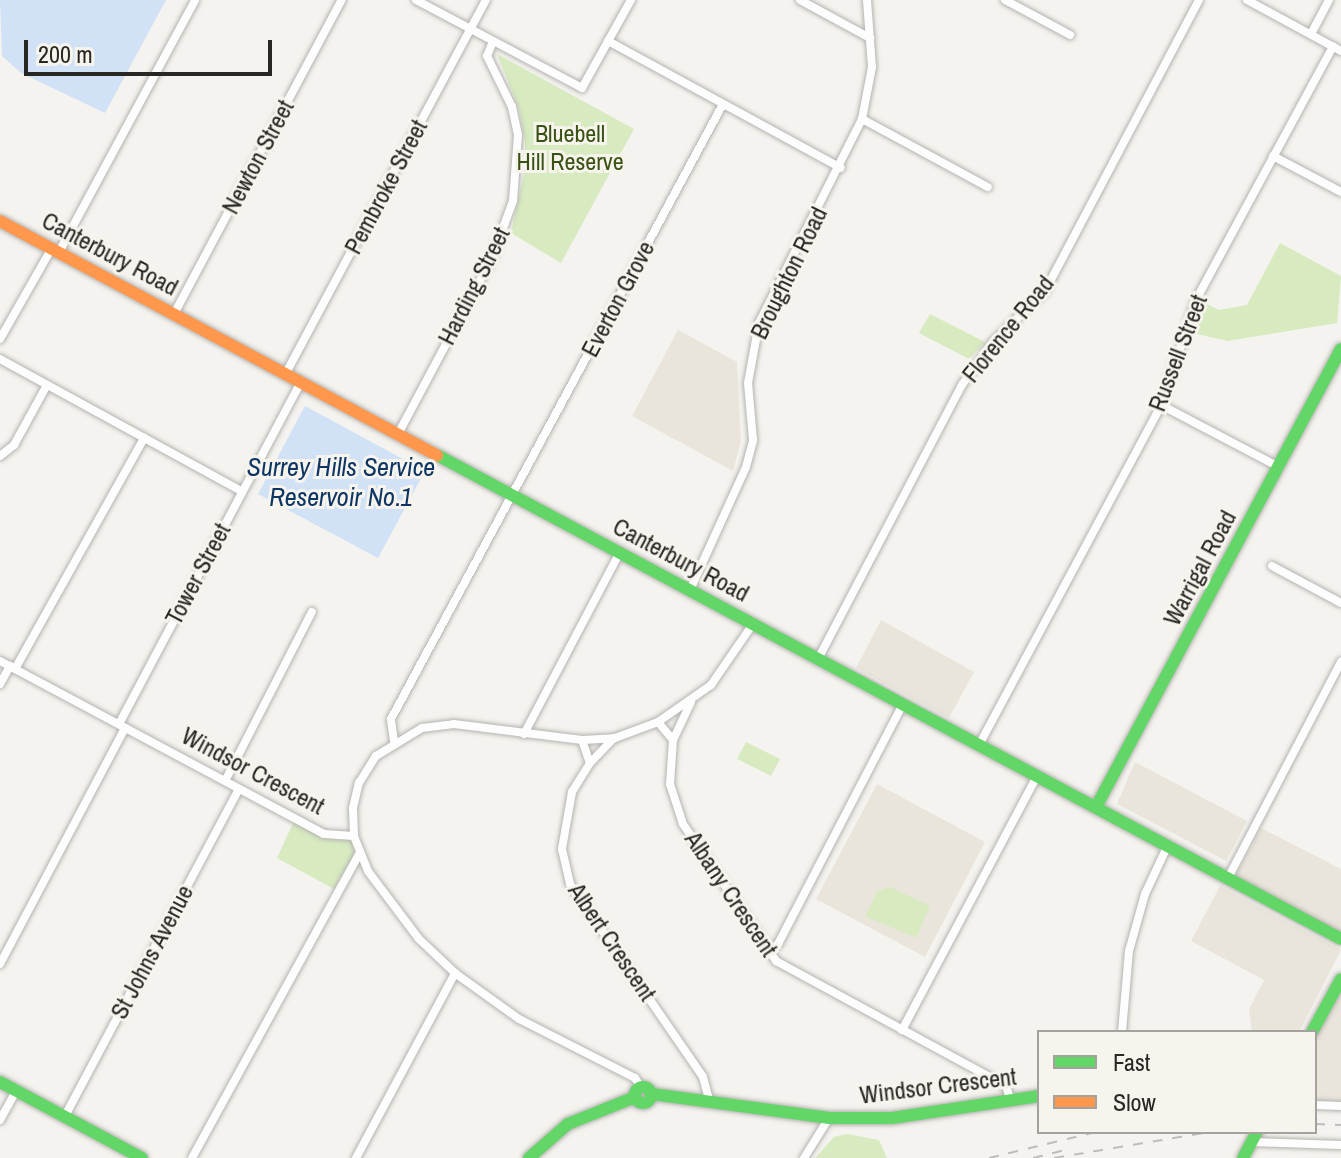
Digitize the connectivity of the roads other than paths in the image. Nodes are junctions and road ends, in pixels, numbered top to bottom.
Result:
1 (195, 0) edge
2 (342, 0) edge
3 (416, 0) edge
4 (486, 0) edge
5 (631, 0) edge
6 (800, 0) edge
7 (867, 0) edge
8 (1005, 0) edge
9 (1199, 0) edge
10 (1247, 0) edge
11 (1329, 0) edge
12 (471, 29) junction
13 (1311, 34) junction
14 (1070, 35) dead end
15 (870, 38) junction
16 (493, 41) junction
17 (608, 41) junction
18 (1337, 48) edge
19 (723, 104) junction
20 (862, 119) junction
21 (1273, 156) junction
22 (841, 168) junction
23 (988, 187) dead end
24 (1341, 192) edge
25 (0, 221) edge
26 (55, 250) junction
27 (174, 314) junction
28 (0, 339) edge
29 (1341, 349) edge
30 (0, 359) edge
31 (286, 373) junction
32 (301, 382) junction
33 (47, 385) junction
34 (1161, 405) junction
35 (398, 434) junction
36 (144, 438) junction
37 (0, 456) edge
38 (1279, 467) junction
39 (241, 491) junction
40 (512, 495) junction
41 (620, 552) junction
42 (1272, 566) dead end
43 (690, 590) junction
44 (1341, 603) edge
45 (312, 612) dead end
46 (753, 624) junction
47 (818, 659) junction
48 (0, 661) edge
49 (1341, 662) edge
50 (12, 668) junction
51 (0, 684) edge
52 (692, 701) junction
53 (903, 704) junction
54 (658, 722) junction
55 (122, 726) junction
56 (524, 734) junction
57 (615, 738) junction
58 (582, 740) junction
59 (673, 740) junction
60 (394, 741) junction
61 (979, 745) junction
62 (590, 763) junction
63 (1037, 776) junction
64 (225, 781) junction
65 (239, 789) junction
66 (1096, 807) junction
67 (354, 836) junction
68 (1168, 845) junction
69 (360, 853) junction
70 (1228, 878) junction
71 (1341, 939) edge
72 (768, 952) junction
73 (0, 964) edge
74 (455, 973) junction
75 (1341, 979) edge
76 (902, 1030) junction
77 (1122, 1030) edge
78 (1313, 1030) edge
79 (0, 1082) edge
80 (16, 1091) junction
81 (643, 1093) junction
82 (1037, 1096) edge
83 (709, 1100) junction
84 (1011, 1101) junction
85 (1317, 1105) edge
86 (1341, 1106) edge
87 (65, 1116) junction
88 (829, 1118) junction
89 (0, 1120) edge
90 (1255, 1137) edge
91 (1341, 1145) edge
92 (120, 1153) edge
93 (142, 1158) edge
94 (192, 1158) edge
95 (356, 1158) edge
96 (529, 1158) edge
97 (804, 1158) edge
98 (1243, 1158) edge

1 - 26 street
2 - 27 street, Newton Street
3 - 12 street
4 - 12 street, Pembroke Street
5 - 17 street
6 - 15 street
7 - 15 street, Broughton Road
8 - 14 street
9 - 47 street, Florence Road
10 - 13 street
11 - 13 street
12 - 16 street
12 - 31 street, Pembroke Street
13 - 18 street
15 - 20 street, Broughton Road
16 - 17 street
16 - 35 street, Harding Street
17 - 19 street
18 - 21 street, Russell Street
19 - 22 street
19 - 40 street, Everton Grove
20 - 22 street, Broughton Road
20 - 23 street
21 - 24 street
21 - 34 street, Russell Street
22 - 43 street, Broughton Road
25 - 26 main road, Canterbury Road
26 - 27 main road, Canterbury Road
26 - 28 street
27 - 31 main road, Canterbury Road
29 - 38 main road, Warrigal Road
30 - 33 street
31 - 32 main road, Canterbury Road
32 - 35 main road, Canterbury Road
32 - 39 street, Tower Street
33 - 36 street
33 - 37 street
34 - 38 street
34 - 61 street, Russell Street
35 - 40 main road, Canterbury Road
36 - 39 street
36 - 50 street
38 - 66 main road, Warrigal Road
39 - 55 street, Tower Street
40 - 41 main road, Canterbury Road
40 - 60 street, Everton Grove
41 - 43 main road, Canterbury Road
41 - 56 street
42 - 44 street
43 - 46 main road, Canterbury Road
45 - 64 street
46 - 47 main road, Canterbury Road
46 - 52 street
47 - 53 main road, Canterbury Road
48 - 50 street, Windsor Crescent
49 - 70 street
50 - 51 street
50 - 55 street, Windsor Crescent
52 - 54 street
52 - 59 street, Albany Crescent
53 - 61 main road, Canterbury Road
53 - 72 street
54 - 57 street
54 - 59 street
55 - 64 street, Windsor Crescent
55 - 73 street, Tower Street
56 - 58 street
56 - 60 street
57 - 58 street
57 - 62 street, Albert Crescent
58 - 62 street
59 - 72 street, Albany Crescent
60 - 67 street
61 - 63 main road, Canterbury Road
62 - 83 street, Albert Crescent
63 - 66 main road, Canterbury Road
63 - 76 street
64 - 65 street, Windsor Crescent
65 - 67 street, Windsor Crescent
65 - 87 street, St Johns Avenue
66 - 68 main road, Canterbury Road
67 - 69 street, Windsor Crescent
68 - 70 main road, Canterbury Road
68 - 77 street
69 - 74 street, Windsor Crescent
69 - 94 street
70 - 71 main road, Canterbury Road
72 - 76 street, Albany Crescent
74 - 81 street, Windsor Crescent
74 - 95 street
75 - 78 main road
76 - 84 street, Albany Crescent
79 - 80 main road
80 - 87 main road
80 - 89 street
81 - 83 main road, Windsor Crescent
81 - 96 main road
82 - 84 main road, Windsor Crescent
83 - 88 main road, Windsor Crescent
84 - 88 main road, Windsor Crescent
85 - 86 street
87 - 92 main road
88 - 97 street
90 - 91 street
90 - 98 main road
92 - 93 main road

